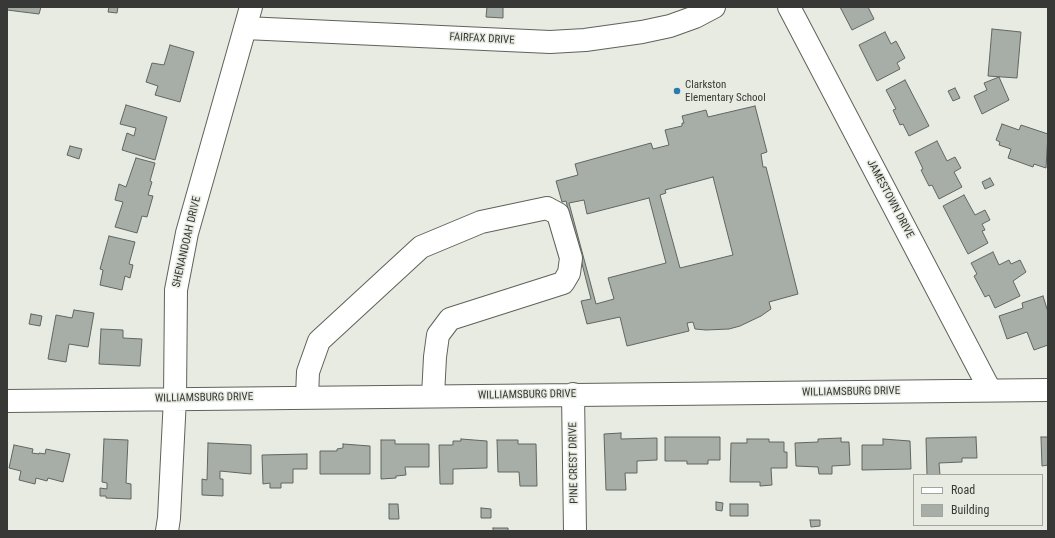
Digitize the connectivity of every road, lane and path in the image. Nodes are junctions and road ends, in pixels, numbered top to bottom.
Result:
1 (251, 7) edge
2 (714, 7) edge
3 (789, 7) edge
4 (245, 28) junction
5 (990, 390) junction
6 (1048, 390) edge
7 (573, 394) junction
8 (433, 396) junction
9 (307, 397) junction
10 (175, 398) junction
11 (7, 401) edge
12 (167, 531) edge
13 (576, 531) edge

1 - 4 street, SHENANDOAH DRIVE
2 - 4 street, FAIRFAX DRIVE
3 - 5 street, JAMESTOWN DRIVE
4 - 10 street, SHENANDOAH DRIVE
5 - 6 street, WILLIAMSBURG DRIVE
5 - 7 street, WILLIAMSBURG DRIVE
7 - 8 street, WILLIAMSBURG DRIVE
7 - 13 street, PINE CREST DRIVE
8 - 9 street, WILLIAMSBURG DRIVE
8 - 9 street
9 - 10 street, WILLIAMSBURG DRIVE
10 - 11 street, WILLIAMSBURG DRIVE
10 - 12 street, SHENANDOAH DRIVE

